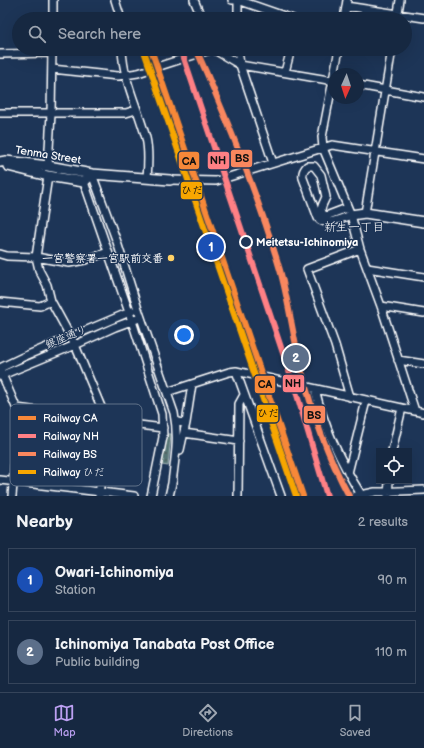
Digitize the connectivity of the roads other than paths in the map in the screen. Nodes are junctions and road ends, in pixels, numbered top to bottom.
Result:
1 (53, 0) edge
2 (115, 0) edge
3 (194, 0) edge
4 (232, 0) edge
5 (238, 0) edge
6 (400, 0) edge
7 (347, 3) edge
8 (53, 12) edge
9 (119, 12) edge
10 (199, 12) edge
11 (238, 12) edge
12 (273, 12) edge
13 (382, 12) edge
14 (398, 12) edge
15 (412, 17) edge
16 (424, 18) edge
17 (12, 53) edge
18 (0, 54) edge
19 (52, 56) edge
20 (122, 56) edge
21 (192, 56) edge
22 (225, 56) edge
23 (239, 56) edge
24 (289, 56) edge
25 (338, 56) edge
26 (391, 56) edge
27 (240, 65) junction
28 (335, 68) edge
29 (52, 69) junction
30 (284, 72) junction
31 (125, 76) junction
32 (328, 79) edge
33 (364, 86) edge
34 (385, 90) junction
35 (424, 96) edge
36 (328, 104) edge
37 (136, 110) junction
38 (0, 113) edge
39 (51, 114) junction
40 (323, 148) junction
41 (375, 151) junction
42 (424, 159) edge
43 (0, 162) edge
44 (273, 163) junction
45 (48, 166) junction
46 (92, 174) junction
47 (48, 176) junction
48 (147, 178) junction
49 (170, 180) joint
50 (84, 182) junction
51 (349, 211) junction
52 (365, 213) junction
53 (424, 222) edge
54 (360, 249) junction
55 (108, 252) junction
56 (0, 254) edge
57 (36, 257) junction
58 (367, 268) junction
59 (424, 277) edge
60 (51, 301) junction
61 (0, 302) edge
62 (381, 306) junction
63 (138, 309) junction
64 (129, 312) junction
65 (424, 313) edge
66 (141, 318) junction
67 (132, 321) junction
68 (70, 337) junction
69 (75, 345) junction
70 (398, 360) junction
71 (424, 364) edge
72 (1, 372) edge
73 (236, 372) junction
74 (192, 384) junction
75 (315, 389) junction
76 (167, 392) junction
77 (244, 395) junction
78 (350, 397) junction
79 (366, 400) junction
80 (15, 404) edge
81 (100, 404) edge
82 (402, 408) junction
83 (415, 411) junction
84 (424, 413) edge
85 (176, 422) junction
86 (186, 423) junction
87 (142, 425) edge
88 (163, 428) junction
89 (184, 433) junction
90 (239, 442) junction
91 (393, 448) edge
92 (348, 473) junction
93 (0, 480) edge
94 (10, 481) edge
95 (172, 483) junction
96 (389, 484) edge
97 (13, 486) edge
98 (46, 486) edge
99 (424, 490) edge
100 (99, 494) edge
101 (388, 494) edge
102 (12, 496) edge
103 (134, 496) edge
104 (152, 496) edge
105 (169, 496) edge
106 (238, 496) edge
107 (281, 496) edge
108 (359, 496) edge

1 - 8 street
2 - 9 street
3 - 10 street
4 - 5 street
5 - 11 street
5 - 12 street
6 - 14 street
7 - 13 street
15 - 16 street
17 - 18 street
19 - 29 street
20 - 31 street
21 - 31 street
22 - 27 street
23 - 27 street
24 - 30 street
25 - 28 street
26 - 34 street
27 - 30 street
27 - 44 street
29 - 31 street
29 - 39 street
30 - 32 street
31 - 37 street
33 - 34 street
34 - 35 street
34 - 41 street
36 - 40 street
37 - 39 street
37 - 48 street
38 - 39 street
39 - 45 street
40 - 41 street
40 - 44 street
40 - 51 street
41 - 42 street
41 - 52 street
43 - 45 main road, Tenma Street
43 - 47 main road, Tenma Street
44 - 49 street
45 - 46 main road, Tenma Street
46 - 48 main road, Tenma Street
46 - 50 main road
46 - 63 street
47 - 50 main road, Tenma Street
47 - 57 street
48 - 49 main road, Tenma Street
50 - 55 street
51 - 51 street
51 - 52 main road
51 - 54 street
52 - 53 main road
54 - 58 street
54 - 78 street
55 - 57 street
55 - 64 street
56 - 57 street
57 - 60 street
58 - 59 street
58 - 62 street
60 - 61 street
60 - 68 street
62 - 65 street
62 - 70 street
63 - 64 street, 銀座通り
63 - 66 street
64 - 67 street
64 - 68 street, 銀座通り
66 - 67 street, 銀座通り
66 - 76 street
67 - 69 street, 銀座通り
67 - 88 street
68 - 69 street
68 - 72 street, 銀座通り
69 - 72 street, 銀座通り
69 - 81 street
70 - 71 street
70 - 83 street
72 - 80 street
73 - 74 street
73 - 75 street
73 - 77 street
74 - 76 street
74 - 86 street
75 - 78 street
75 - 92 street
76 - 85 street
77 - 90 street
77 - 107 street
78 - 79 street
79 - 82 street
79 - 92 street
82 - 83 street
82 - 91 street
83 - 84 street
85 - 86 street
85 - 95 street
86 - 89 street
87 - 88 street
88 - 104 street
89 - 90 street
89 - 95 street
90 - 106 street
92 - 108 street
93 - 94 street
95 - 105 street
96 - 101 street
97 - 102 street
98 - 100 street
99 - 101 street
100 - 103 street
101 - 108 street

